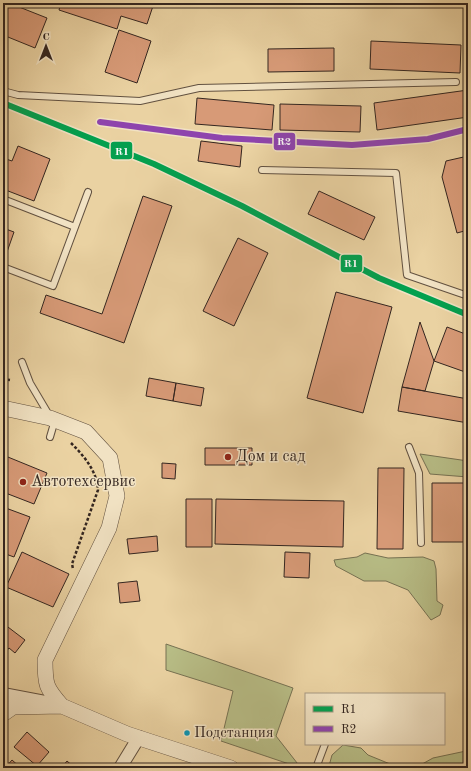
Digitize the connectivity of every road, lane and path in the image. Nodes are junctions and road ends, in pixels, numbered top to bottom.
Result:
1 (456, 82) dead end
2 (3, 91) edge
3 (262, 170) dead end
4 (88, 192) dead end
5 (3, 199) edge
6 (75, 227) junction
7 (3, 267) edge
8 (468, 296) edge
9 (22, 362) dead end
10 (3, 379) edge
11 (10, 380) dead end
12 (3, 408) edge
13 (53, 419) junction
14 (50, 437) dead end
15 (64, 439) dead end
16 (410, 447) dead end
17 (421, 543) dead end
18 (74, 574) dead end
19 (3, 694) edge
20 (62, 706) junction
21 (3, 714) edge
22 (138, 737) junction
23 (325, 745) edge
24 (120, 768) edge
25 (231, 768) edge
26 (316, 768) edge

1 - 2 lane
3 - 8 lane
4 - 6 lane
5 - 6 lane
6 - 7 lane
9 - 13 lane
10 - 11 path
12 - 13 street
13 - 14 lane
13 - 20 street
15 - 18 path
16 - 17 lane
19 - 20 street
20 - 21 street
20 - 22 street
22 - 24 street
22 - 25 street
23 - 26 lane

